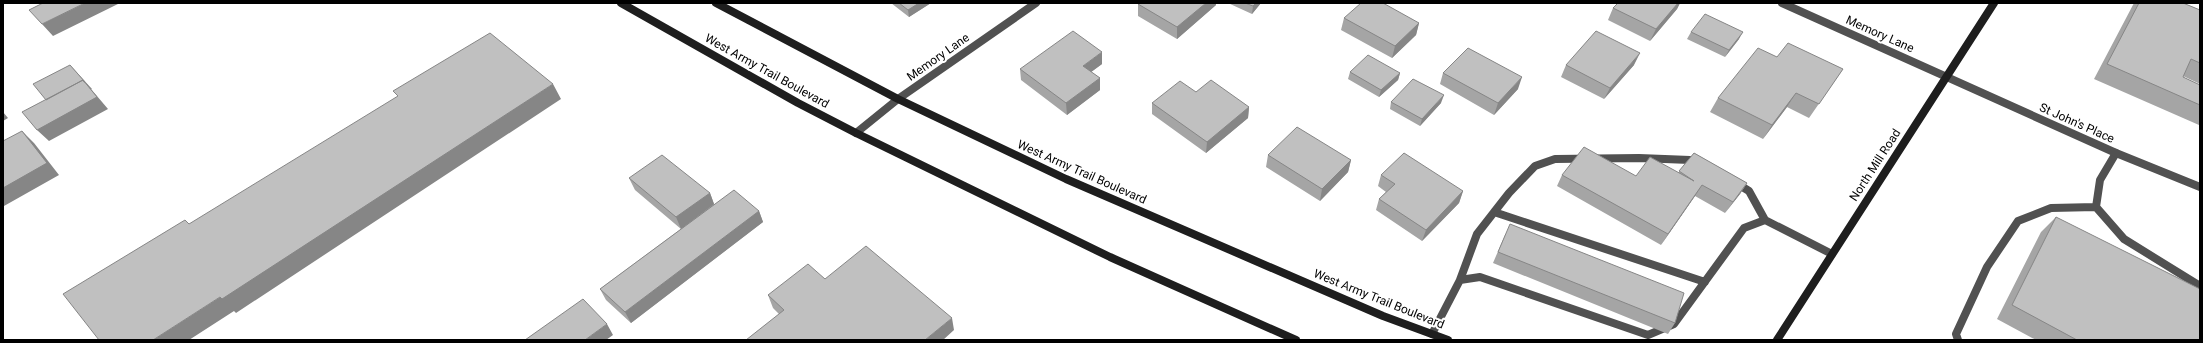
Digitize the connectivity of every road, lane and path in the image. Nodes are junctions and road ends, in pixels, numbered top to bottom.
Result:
1 (621, 3) edge
2 (716, 3) edge
3 (1036, 3) edge
4 (1782, 3) edge
5 (1994, 3) edge
6 (1946, 77) junction
7 (898, 99) junction
8 (856, 133) junction
9 (2116, 153) junction
10 (1708, 168) edge
11 (1726, 177) edge
12 (2200, 187) edge
13 (2096, 207) junction
14 (1494, 212) junction
15 (1765, 220) junction
16 (1832, 254) junction
17 (1460, 280) junction
18 (1705, 282) junction
19 (2200, 286) edge
20 (1432, 334) junction
21 (1296, 340) edge
22 (1448, 340) edge
23 (1776, 340) edge
24 (1958, 340) edge

1 - 8 main road, West Army Trail Boulevard
2 - 7 main road, West Army Trail Boulevard
3 - 7 street, Memory Lane
4 - 6 street, Memory Lane
5 - 6 main road, North Mill Road
6 - 9 street, St John's Place
6 - 16 main road, North Mill Road
7 - 8 street, Memory Lane
7 - 20 main road, West Army Trail Boulevard
8 - 21 main road, West Army Trail Boulevard
9 - 12 street, St John's Place
9 - 13 street
10 - 14 street
11 - 15 street
13 - 19 street
13 - 24 street
14 - 17 street
14 - 18 street
15 - 16 street
15 - 18 street
16 - 23 main road, North Mill Road
17 - 18 street
17 - 20 street
20 - 22 main road, West Army Trail Boulevard

